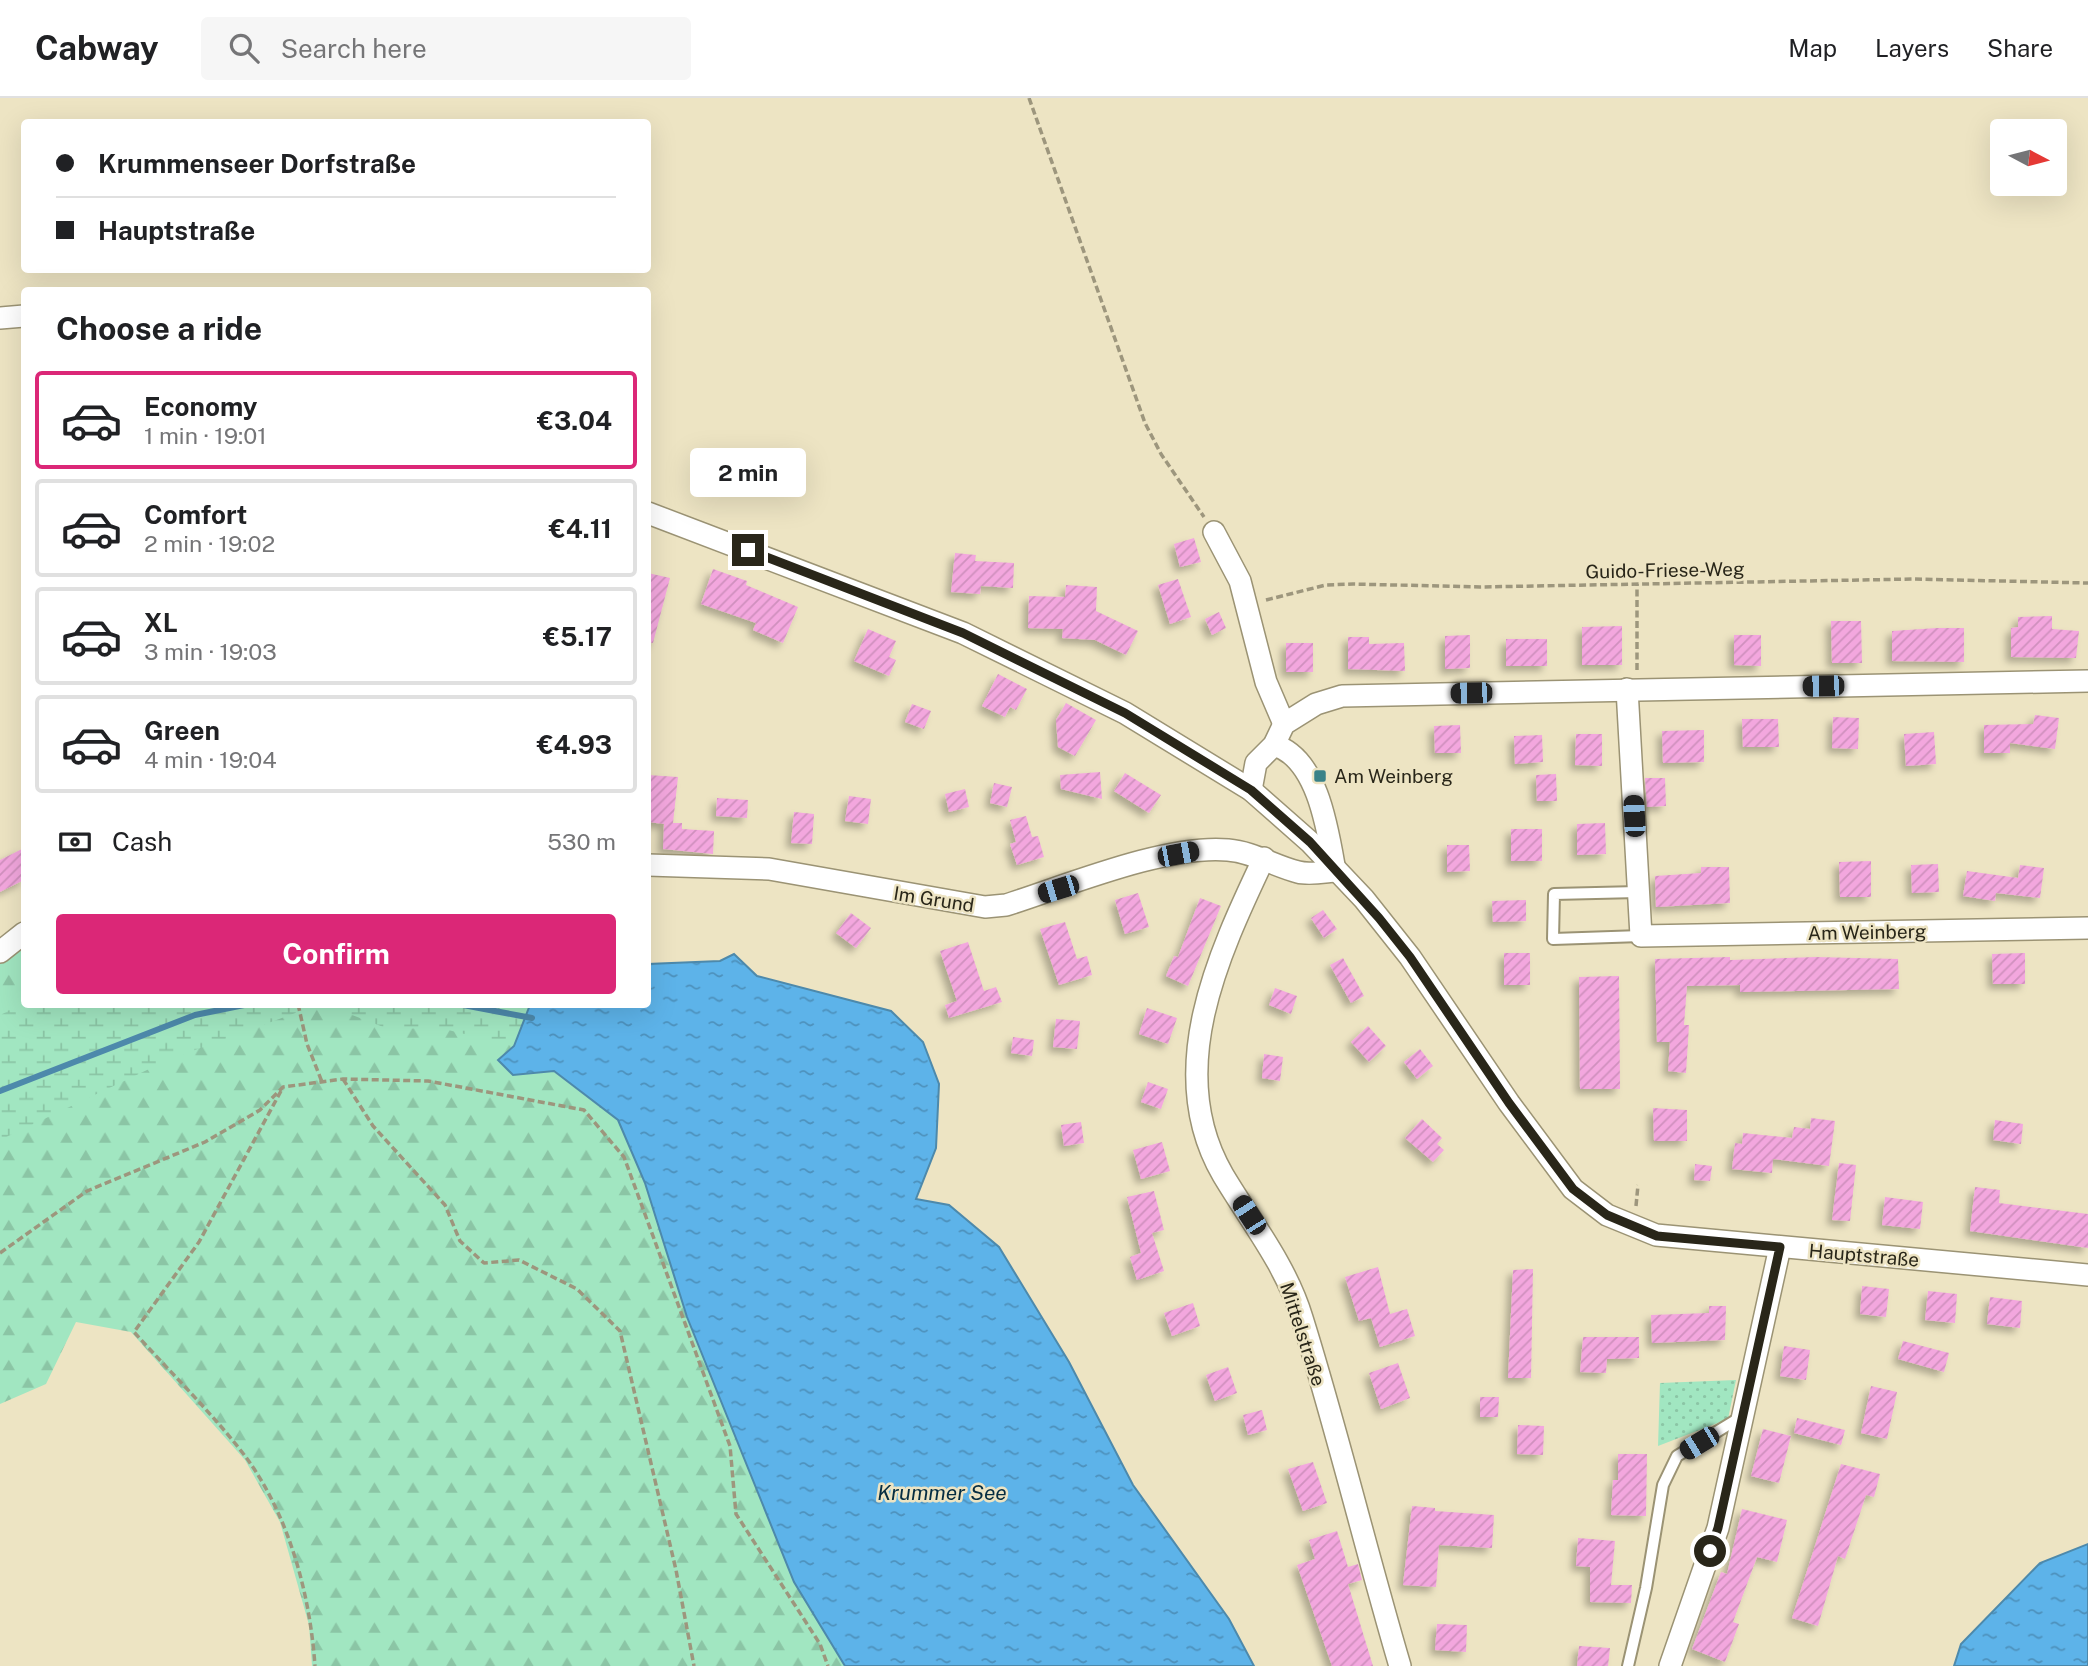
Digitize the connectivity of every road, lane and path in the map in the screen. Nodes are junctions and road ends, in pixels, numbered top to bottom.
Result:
1 (1028, 98) edge
2 (21, 316) edge
3 (0, 318) edge
4 (651, 514) edge
5 (1214, 532) joint
6 (2088, 583) edge
7 (1637, 584) junction
8 (1247, 610) junction
9 (2088, 681) edge
10 (1632, 689) junction
11 (1284, 724) junction
12 (1274, 745) junction
13 (1251, 790) junction
14 (1264, 858) junction
15 (651, 865) edge
16 (1335, 871) junction
17 (1638, 892) junction
18 (2088, 928) edge
19 (21, 935) edge
20 (1641, 936) junction
21 (0, 952) edge
22 (298, 1008) edge
23 (343, 1079) junction
24 (322, 1082) junction
25 (283, 1087) junction
26 (1780, 1247) junction
27 (0, 1253) edge
28 (2088, 1275) edge
29 (1743, 1416) junction
30 (315, 1666) edge
31 (694, 1666) edge
32 (828, 1666) edge
33 (1400, 1666) edge
34 (1629, 1666) edge
35 (1670, 1666) edge

1 - 5 path
2 - 3 street
4 - 13 street, Hauptstraße
5 - 8 street
6 - 7 path, Guido-Friese-Weg
7 - 8 path, Guido-Friese-Weg
7 - 10 path
8 - 11 street
9 - 10 street
10 - 11 street
10 - 17 street
11 - 12 street
12 - 13 street
12 - 16 street
13 - 16 street, Hauptstraße
14 - 15 street, Im Grund
14 - 16 street, Im Grund
14 - 33 street, Mittelstraße
16 - 26 street, Hauptstraße
17 - 20 street
17 - 20 lane
18 - 20 street, Am Weinberg
19 - 21 street
22 - 24 path
23 - 24 path
23 - 31 path
23 - 32 path
24 - 25 path
25 - 27 path
25 - 30 path
26 - 28 street, Hauptstraße
26 - 29 street
29 - 34 lane
29 - 35 street

